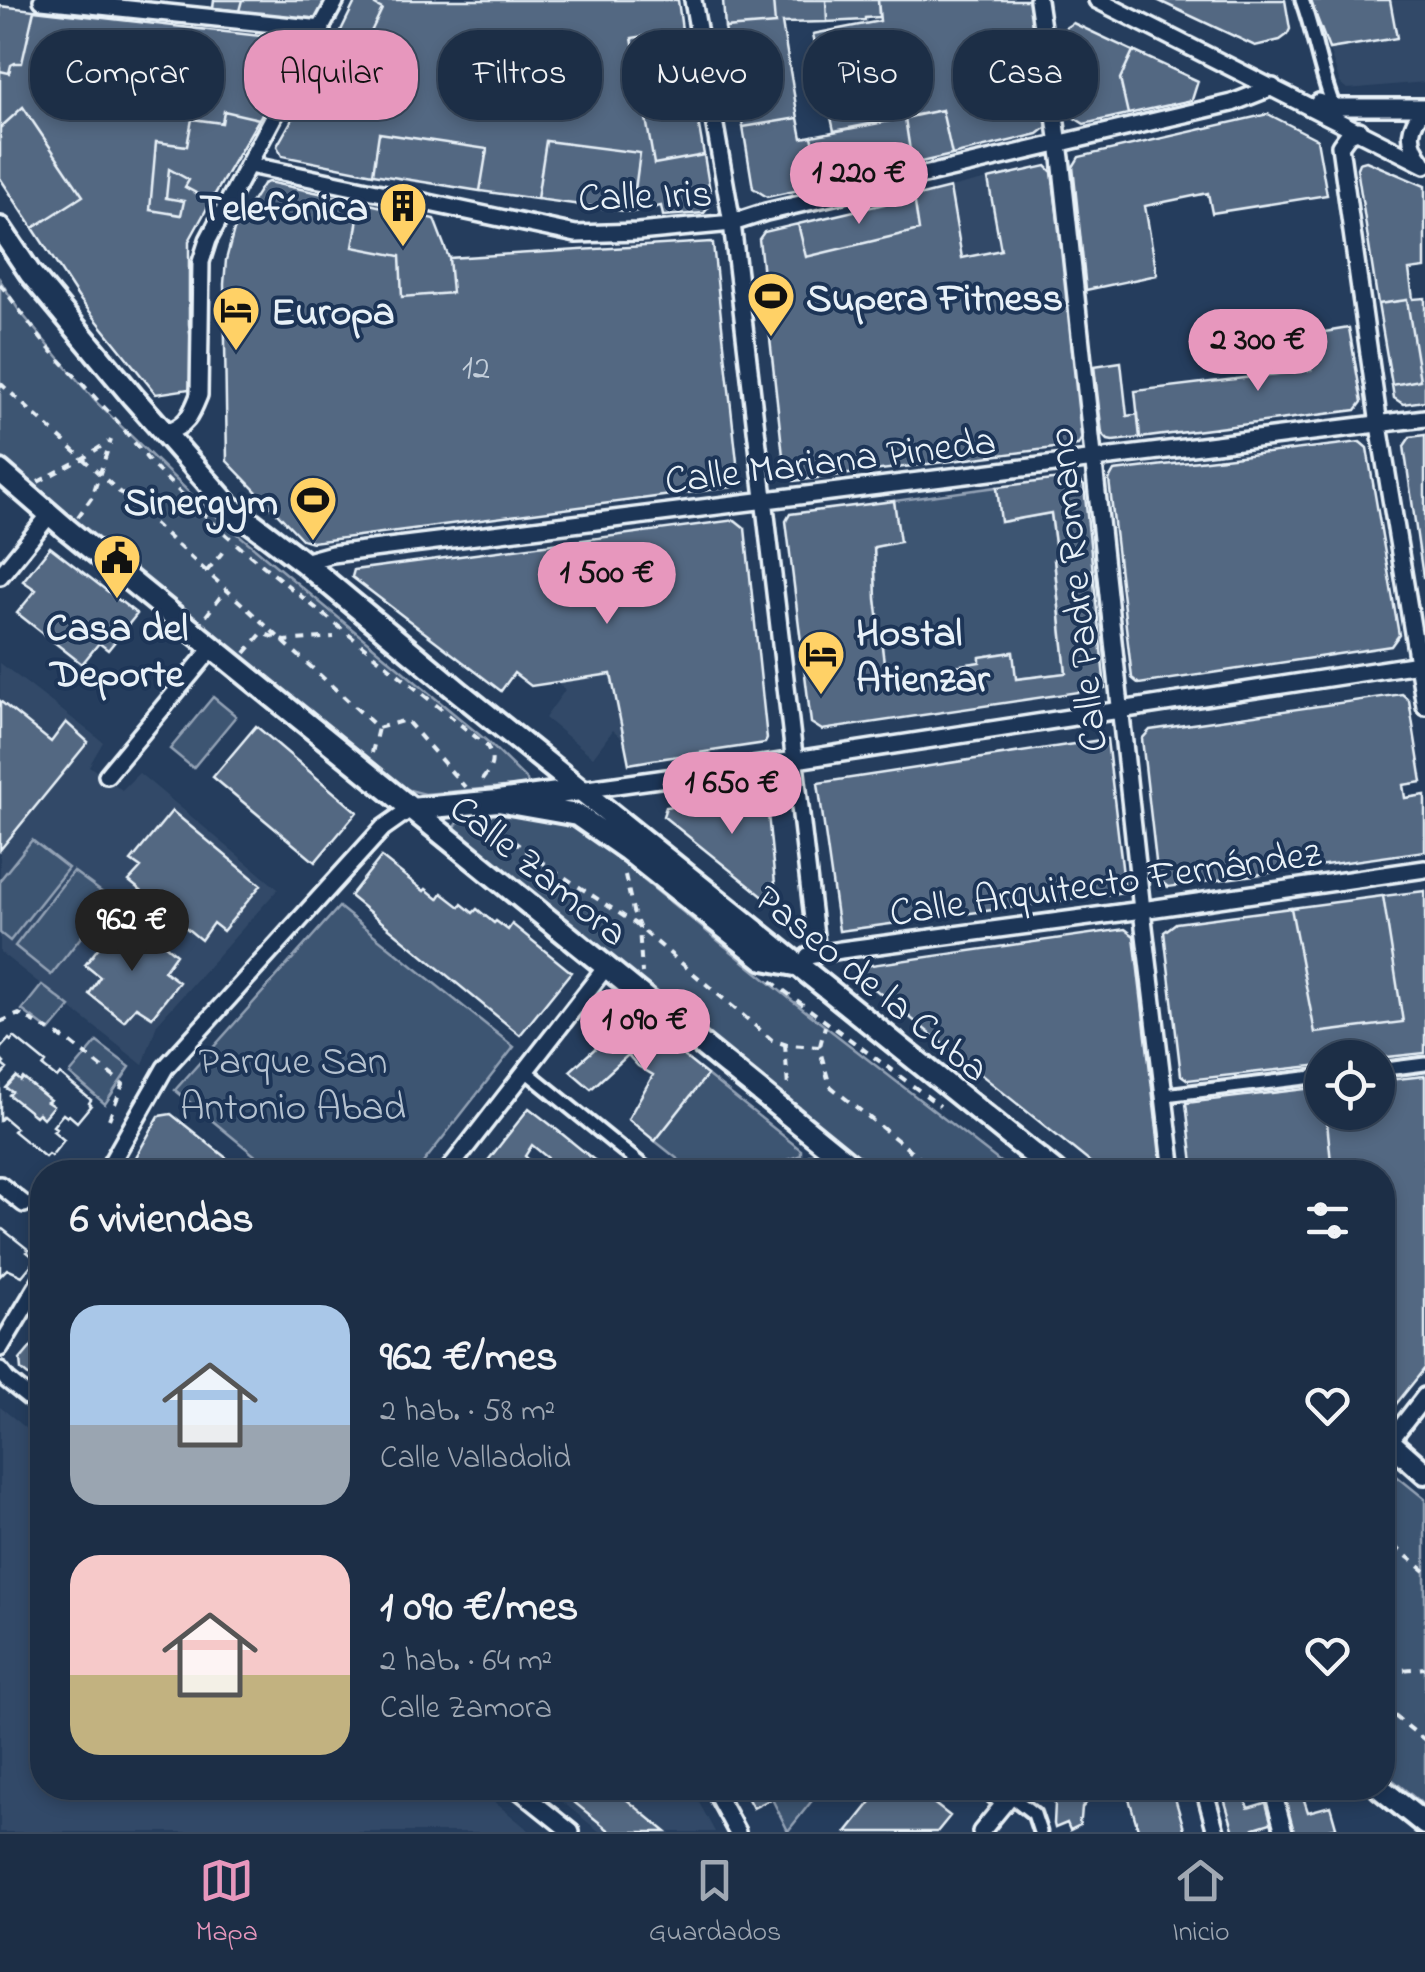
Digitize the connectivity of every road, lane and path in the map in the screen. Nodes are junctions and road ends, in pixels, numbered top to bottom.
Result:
1 (42, 0) edge
2 (336, 0) edge
3 (693, 0) edge
4 (1038, 0) edge
5 (1097, 0) edge
6 (1302, 0) edge
7 (322, 29) junction
8 (1277, 89) junction
9 (1334, 107) junction
10 (1424, 107) edge
11 (1359, 130) junction
12 (1058, 143) junction
13 (1425, 164) edge
14 (249, 165) junction
15 (732, 223) junction
16 (0, 228) edge
17 (0, 284) edge
18 (0, 383) edge
19 (1425, 418) edge
20 (1379, 426) junction
21 (165, 432) junction
22 (83, 458) junction
23 (1093, 458) junction
24 (0, 471) edge
25 (99, 473) junction
26 (34, 484) dead end
27 (765, 500) junction
28 (51, 513) junction
29 (68, 530) junction
30 (226, 548) dead end
31 (303, 562) junction
32 (207, 571) junction
33 (0, 576) edge
34 (226, 590) junction
35 (204, 620) dead end
36 (334, 637) dead end
37 (284, 641) junction
38 (213, 647) junction
39 (241, 658) dead end
40 (1422, 664) edge
41 (1425, 706) edge
42 (1122, 710) junction
43 (378, 728) junction
44 (370, 758) dead end
45 (796, 760) junction
46 (106, 774) dead end
47 (467, 790) dead end
48 (580, 790) junction
49 (488, 806) junction
50 (410, 808) junction
51 (1425, 869) edge
52 (624, 870) dead end
53 (1142, 910) junction
54 (640, 927) junction
55 (817, 954) junction
56 (798, 965) junction
57 (606, 967) junction
58 (643, 979) dead end
59 (769, 979) dead end
60 (0, 1022) edge
61 (825, 1026) dead end
62 (785, 1044) junction
63 (820, 1047) junction
64 (1425, 1064) edge
65 (1395, 1068) edge
66 (527, 1072) junction
67 (1305, 1078) edge
68 (788, 1093) dead end
69 (1165, 1095) junction
70 (951, 1114) dead end
71 (128, 1130) junction
72 (112, 1160) edge
73 (457, 1160) edge
74 (635, 1160) edge
75 (831, 1160) edge
76 (921, 1160) edge
77 (1040, 1160) edge
78 (1172, 1160) edge
79 (0, 1185) edge
80 (24, 1204) dead end
81 (30, 1300) edge
82 (0, 1348) edge
83 (0, 1371) edge
84 (1425, 1396) edge
85 (30, 1398) edge
86 (1395, 1428) edge
87 (1395, 1446) edge
88 (1425, 1474) edge
89 (1395, 1547) edge
90 (1425, 1571) edge
91 (1425, 1668) edge
92 (1395, 1670) edge
93 (1395, 1716) edge
94 (1425, 1740) edge
95 (531, 1800) edge
96 (720, 1800) edge
97 (1007, 1800) edge
98 (1015, 1800) edge
99 (1207, 1800) edge
100 (1275, 1800) edge
101 (1395, 1800) edge
102 (1425, 1824) edge
103 (571, 1832) edge
104 (736, 1832) edge
105 (981, 1832) edge
106 (1040, 1832) edge
107 (1216, 1832) edge
108 (1284, 1832) edge

1 - 7 street
2 - 7 street
3 - 15 street
4 - 12 street, Calle Padre Romano
5 - 8 street
6 - 9 street
7 - 14 street
8 - 9 street
8 - 11 street
8 - 12 street, Calle Iris
9 - 10 street
10 - 13 street
11 - 13 street
11 - 20 street
12 - 15 street, Calle Iris
12 - 23 street, Calle Padre Romano
14 - 15 street, Calle Iris
14 - 21 street
15 - 27 street
16 - 21 main road, Paseo de la Cuba
17 - 49 path
18 - 22 path
19 - 20 street, Calle Mariana Pineda
20 - 23 street, Calle Mariana Pineda
20 - 40 street
21 - 31 main road, Paseo de la Cuba
22 - 25 path
22 - 25 path
22 - 26 path
23 - 27 street, Calle Mariana Pineda
23 - 42 street, Calle Padre Romano
24 - 28 main road, Calle Zamora
25 - 29 path
25 - 32 path
27 - 31 street, Calle Mariana Pineda
27 - 45 street
28 - 29 main road, Calle Zamora
28 - 33 street
29 - 38 main road, Calle Zamora
30 - 32 path
31 - 48 main road, Paseo de la Cuba
32 - 34 path
34 - 35 path
34 - 37 path
36 - 37 path
37 - 39 path
37 - 43 path
38 - 46 street
38 - 50 main road, Calle Zamora
40 - 41 street
40 - 42 street
42 - 45 street
42 - 53 street, Calle Padre Romano
43 - 44 path
43 - 47 path
45 - 48 street
45 - 55 street
48 - 49 main road
48 - 56 main road, Paseo de la Cuba
49 - 50 main road
49 - 54 path
49 - 56 main road
50 - 57 main road, Calle Zamora
50 - 71 street
51 - 53 street, Calle Arquitecto Fernández
52 - 54 path
53 - 55 street, Calle Arquitecto Fernández
53 - 69 street, Calle Padre Romano
54 - 58 path
54 - 62 path
55 - 56 street, Calle Arquitecto Fernández
56 - 77 main road, Paseo de la Cuba
57 - 66 street
57 - 75 main road, Calle Zamora
59 - 70 path
60 - 71 path
61 - 63 path
62 - 63 path
62 - 68 path
63 - 76 path
64 - 65 street
66 - 73 street
66 - 74 street
67 - 69 street
69 - 78 street, Calle Padre Romano
71 - 72 street
79 - 80 street
81 - 82 street
83 - 85 street
84 - 86 street
87 - 88 main road
89 - 90 path
91 - 92 path
93 - 94 path
95 - 103 street
96 - 104 street
97 - 105 street
98 - 106 street
99 - 107 street
100 - 108 street
101 - 102 main road

